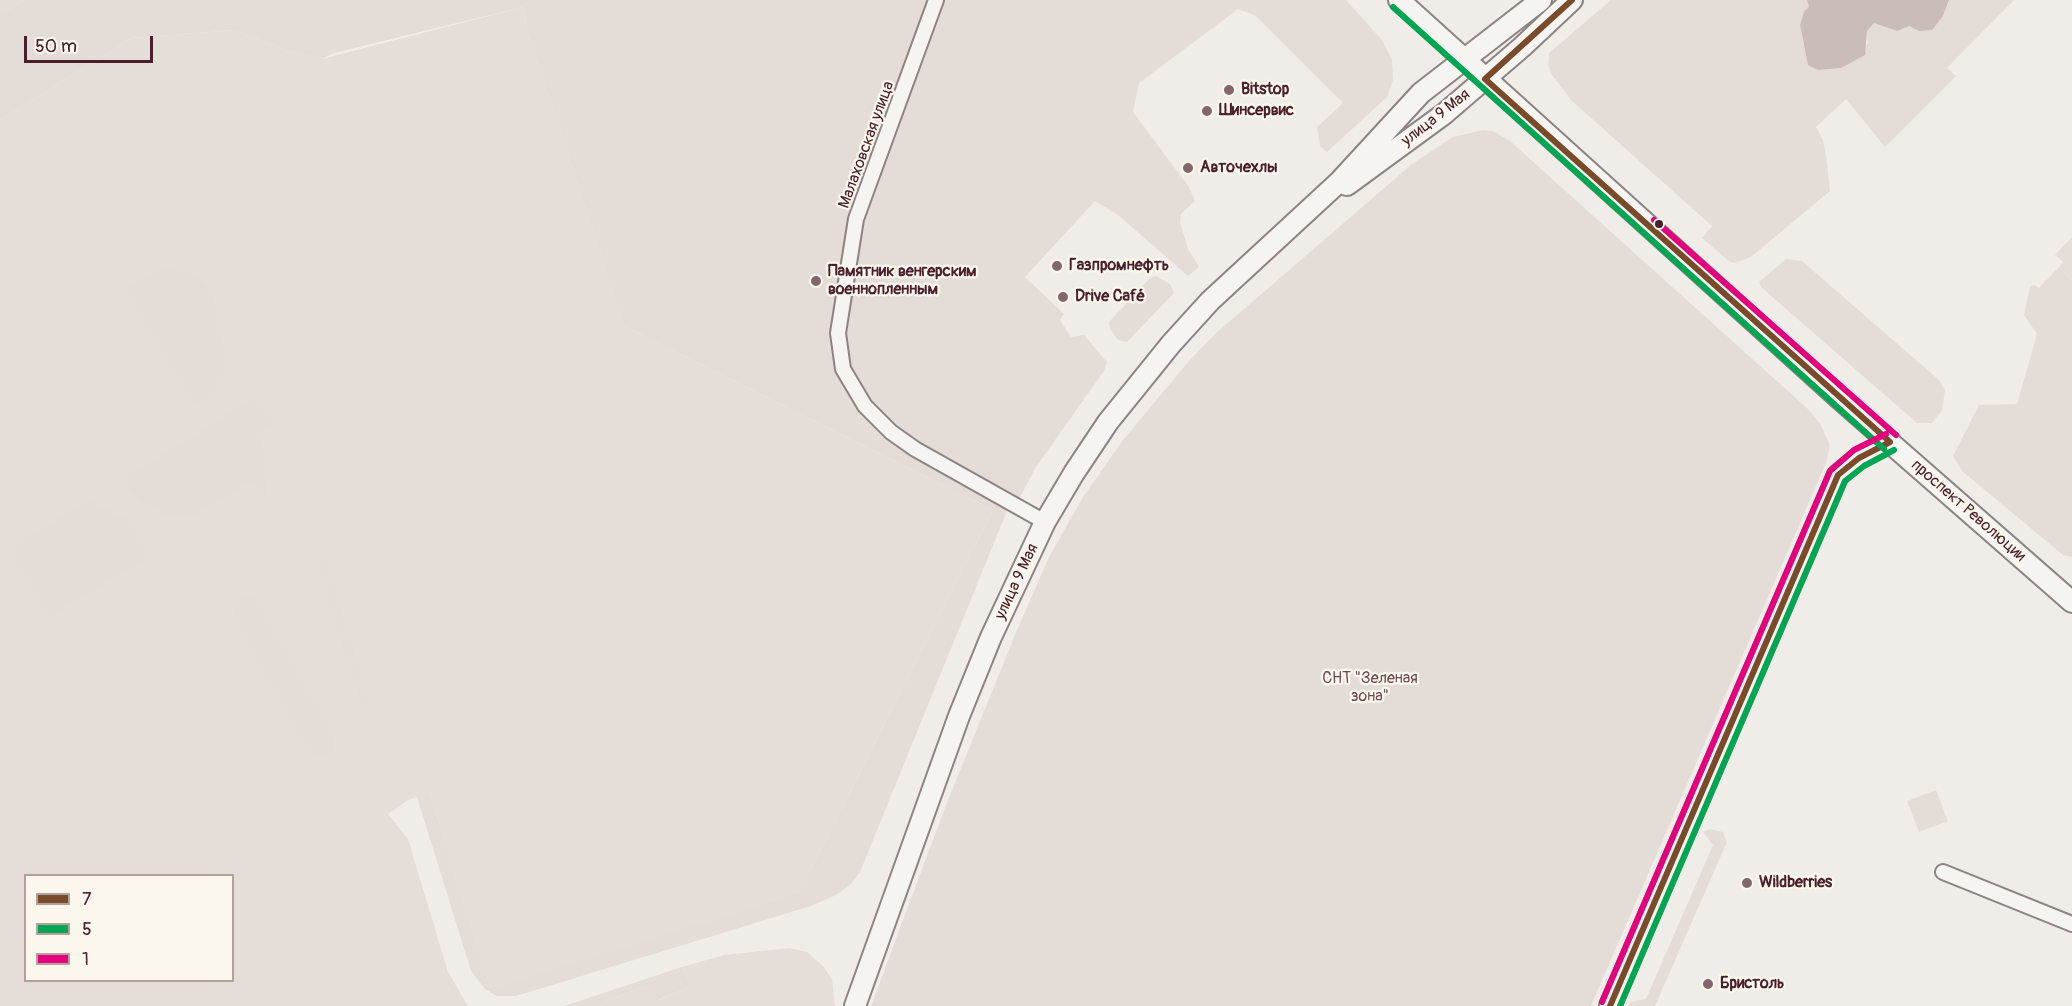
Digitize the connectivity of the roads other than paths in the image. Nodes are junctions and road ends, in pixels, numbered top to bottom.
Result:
1 (936, 0) edge
2 (1399, 0) edge
3 (1541, 0) edge
4 (1572, 0) edge
5 (1463, 59) junction
6 (1485, 79) junction
7 (1292, 226) junction
8 (1890, 442) junction
9 (1045, 522) junction
10 (2072, 602) edge
11 (1943, 872) dead end
12 (2072, 924) edge
13 (855, 1006) edge
14 (1610, 1006) edge

1 - 9 street, Малаховская улица
2 - 5 main road, проспект Революции
3 - 5 main road, улица 9 Мая
4 - 6 main road, улица 9 Мая
5 - 6 main road, проспект Революции
5 - 7 main road, улица 9 Мая
6 - 7 main road, улица 9 Мая
6 - 8 main road, проспект Революции
7 - 9 main road, улица 9 Мая
8 - 10 main road, проспект Революции
8 - 14 main road
9 - 13 main road, улица 9 Мая
11 - 12 street

